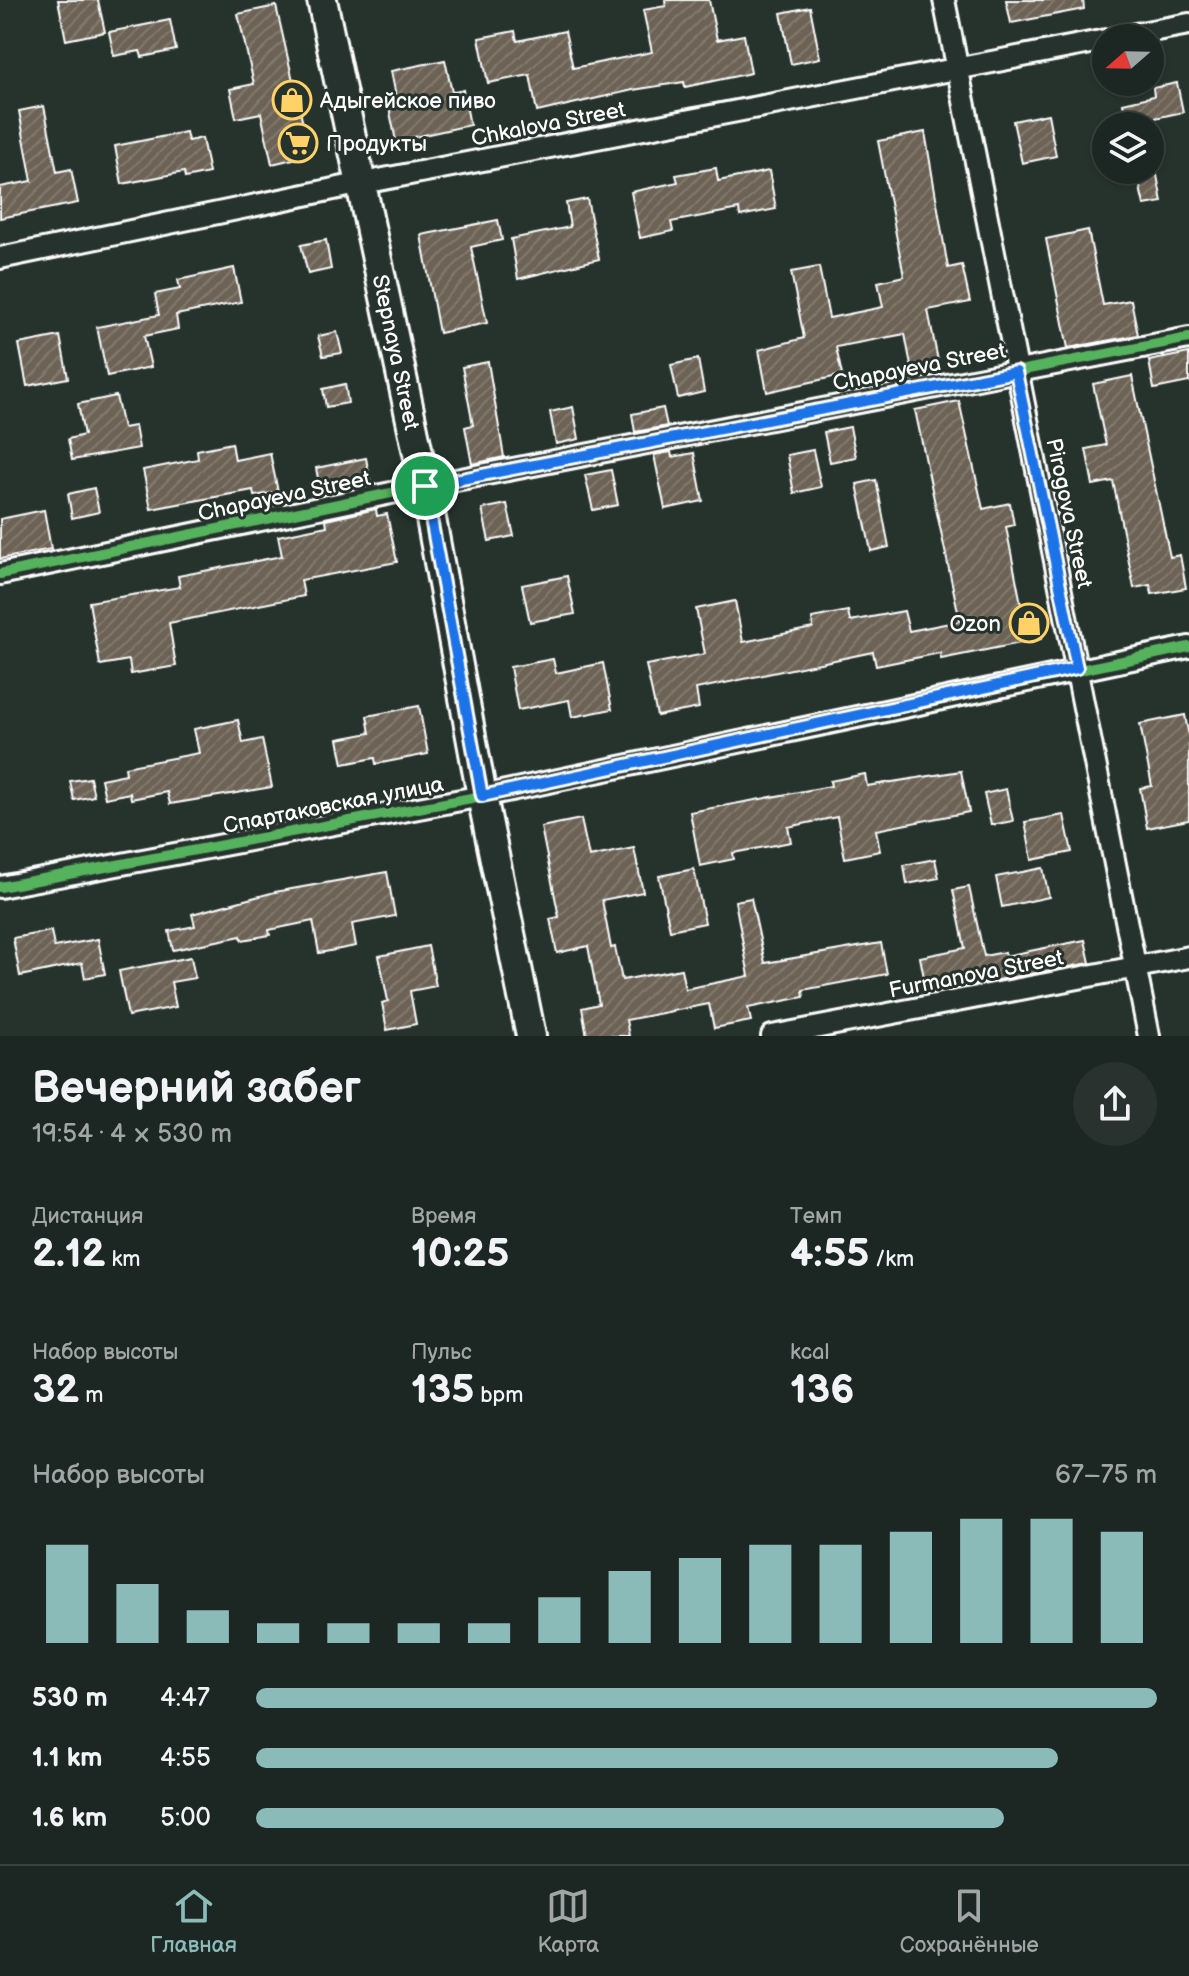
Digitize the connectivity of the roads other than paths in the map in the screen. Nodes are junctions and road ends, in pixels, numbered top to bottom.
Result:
1 (322, 0) edge
2 (944, 0) edge
3 (1189, 24) edge
4 (1164, 29) edge
5 (1092, 43) edge
6 (958, 68) junction
7 (358, 184) junction
8 (0, 258) edge
9 (1189, 338) edge
10 (1016, 372) junction
11 (425, 486) junction
12 (0, 574) edge
13 (1189, 647) edge
14 (1077, 668) junction
15 (482, 796) junction
16 (0, 887) edge
17 (1189, 957) edge
18 (1136, 967) junction
19 (531, 1036) edge
20 (772, 1036) edge
21 (1149, 1036) edge

1 - 7 main road, Stepnaya Street
2 - 6 street, Pirogova Street
3 - 4 street
5 - 6 street, Chkalova Street
6 - 7 street, Chkalova Street
6 - 10 street, Pirogova Street
7 - 8 street, Chkalova Street
7 - 11 main road, Stepnaya Street
9 - 10 street, Chapayeva Street
10 - 11 street, Chapayeva Street
10 - 14 street, Pirogova Street
11 - 12 street, Chapayeva Street
11 - 15 main road, Stepnaya Street
13 - 14 street, Спартаковская улица
14 - 15 street, Спартаковская улица
14 - 18 street, Pirogova Street
15 - 16 street, Спартаковская улица
15 - 19 main road, Stepnaya Street
17 - 18 street, Furmanova Street
18 - 20 street, Furmanova Street
18 - 21 street, Pirogova Street

